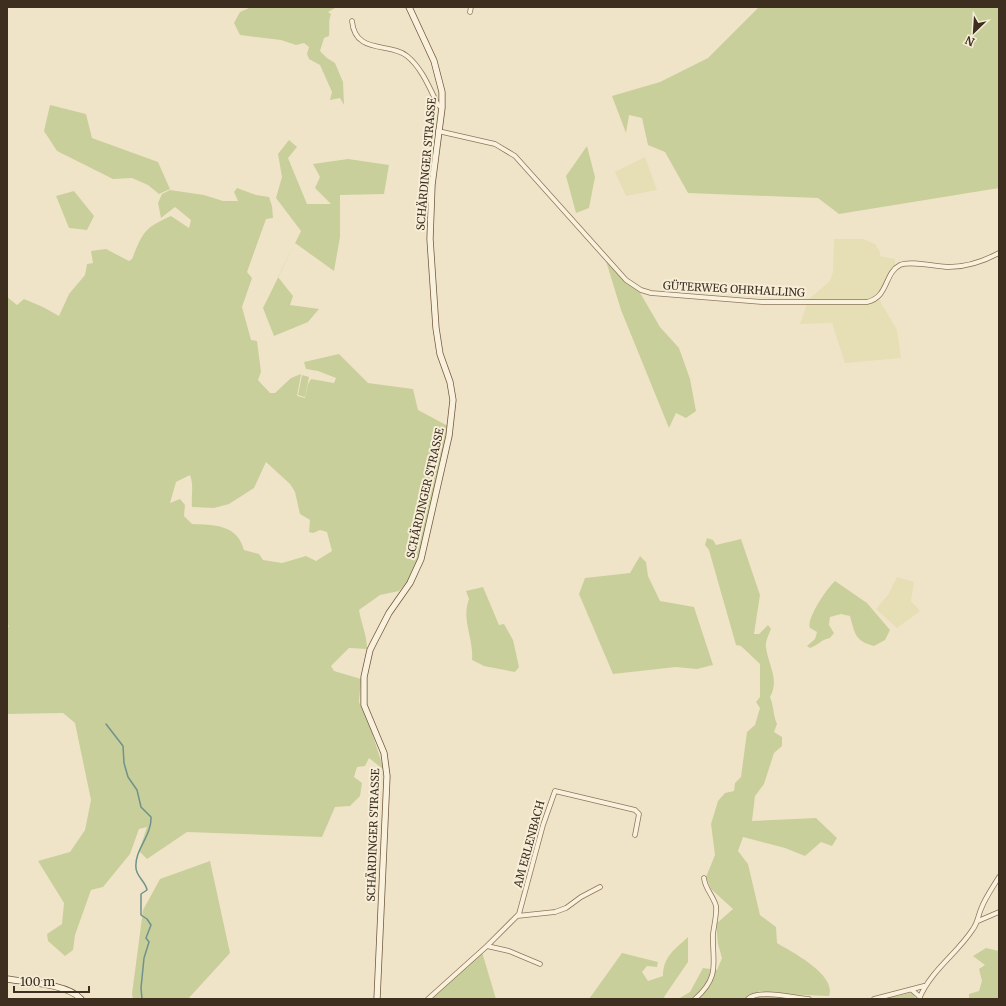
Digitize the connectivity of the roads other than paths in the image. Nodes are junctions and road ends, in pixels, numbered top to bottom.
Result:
1 (409, 7) edge
2 (352, 21) dead end
3 (442, 108) junction
4 (438, 131) junction
5 (999, 253) edge
6 (635, 835) dead end
7 (999, 876) edge
8 (704, 878) dead end
9 (600, 887) dead end
10 (999, 912) edge
11 (517, 916) junction
12 (978, 921) junction
13 (487, 946) junction
14 (540, 964) dead end
15 (7, 979) edge
16 (924, 986) junction
17 (912, 990) junction
18 (919, 998) edge
19 (81, 999) edge
20 (377, 999) edge
21 (428, 999) edge
22 (695, 999) edge
23 (748, 999) edge
24 (809, 999) edge
25 (874, 999) edge

1 - 3 main road, SCHÄRDINGER STRASSE
2 - 3 street
3 - 4 main road, SCHÄRDINGER STRASSE
4 - 5 street, GÜTERWEG OHRHALLING
4 - 20 main road, SCHÄRDINGER STRASSE
6 - 11 street, AM ERLENBACH
7 - 12 street
8 - 22 street
9 - 11 street
10 - 12 street
11 - 13 street, AM ERLENBACH
12 - 16 street
13 - 14 street
13 - 21 street
15 - 19 main road
16 - 17 street
16 - 18 street
17 - 18 street
17 - 25 street
23 - 24 street

